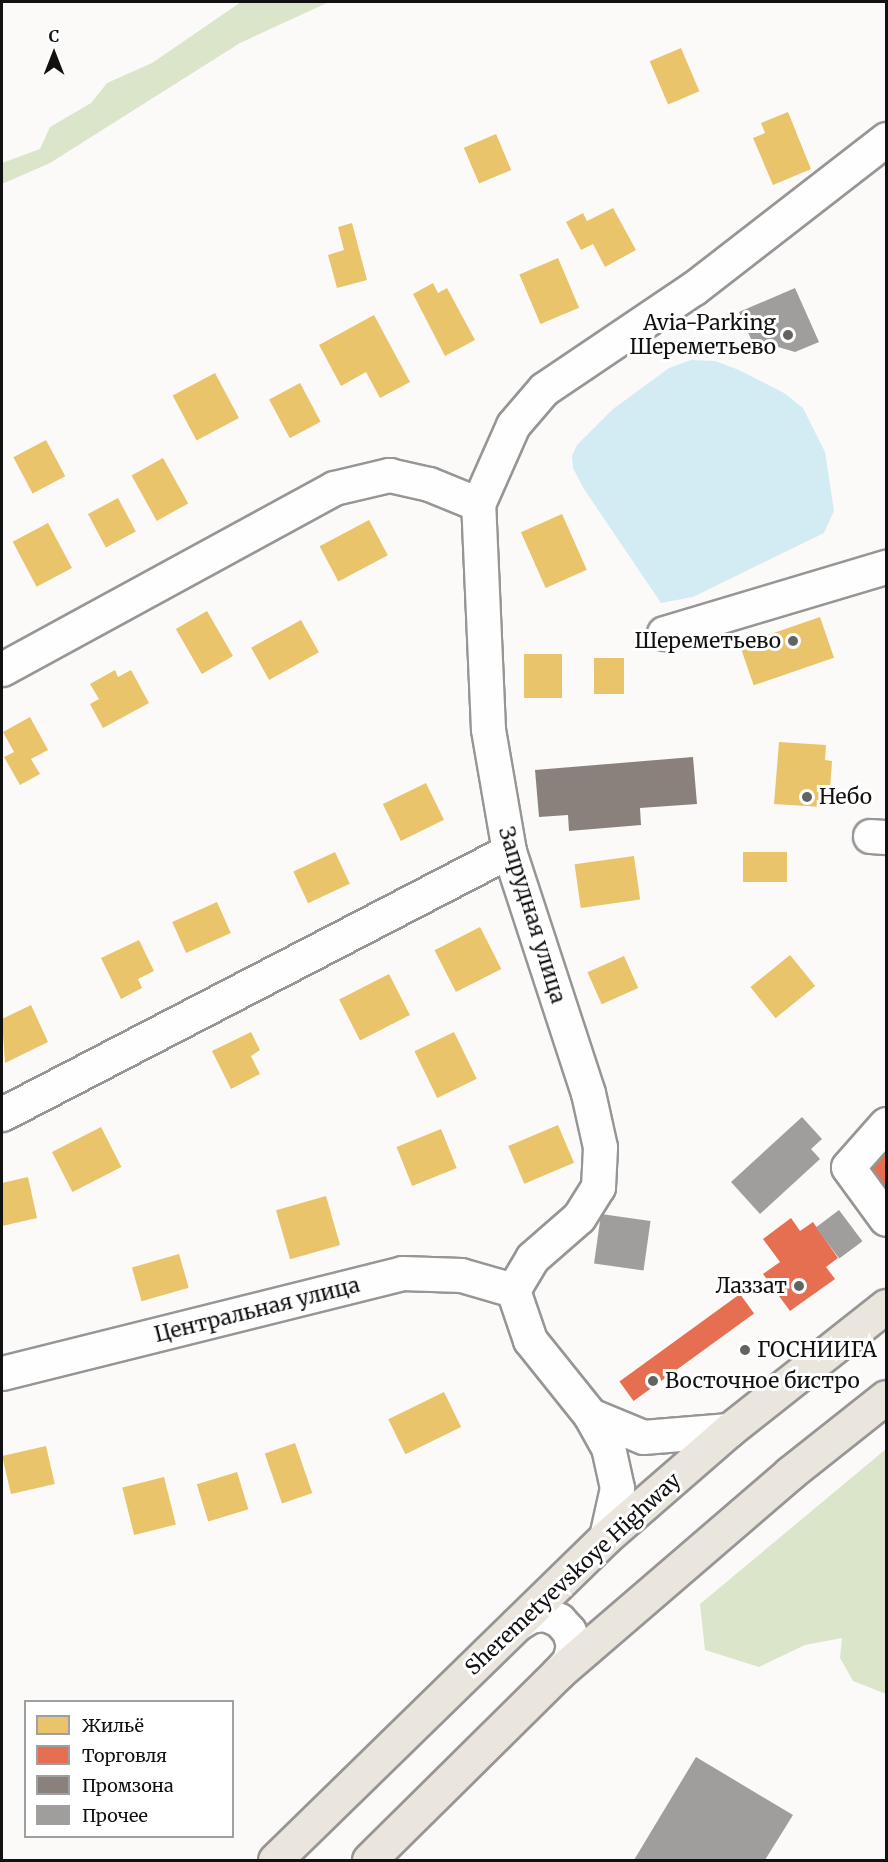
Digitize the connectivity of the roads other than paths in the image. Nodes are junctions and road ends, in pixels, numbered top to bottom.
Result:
1 (886, 139) edge
2 (478, 504) junction
3 (886, 567) edge
4 (664, 633) dead end
5 (2, 669) edge
6 (509, 851) junction
7 (2, 1114) edge
8 (886, 1124) edge
9 (886, 1219) edge
10 (513, 1290) junction
11 (886, 1306) edge
12 (2, 1373) edge
13 (886, 1397) edge
14 (590, 1415) junction
15 (729, 1430) junction
16 (606, 1537) junction
17 (518, 1624) junction
18 (559, 1672) junction
19 (275, 1860) edge
20 (369, 1860) edge

1 - 2 street
2 - 5 street
2 - 6 street, Запрудная улица
3 - 4 street
6 - 7 street
6 - 10 street, Запрудная улица
8 - 9 street
10 - 12 street, Центральная улица
10 - 14 street
11 - 15 main road, Sheremetyevskoye Highway
13 - 18 main road
14 - 15 street
14 - 16 street
15 - 16 main road, Sheremetyevskoye Highway
16 - 17 main road, Sheremetyevskoye Highway
17 - 18 street
17 - 19 main road, Sheremetyevskoye Highway
18 - 20 main road

